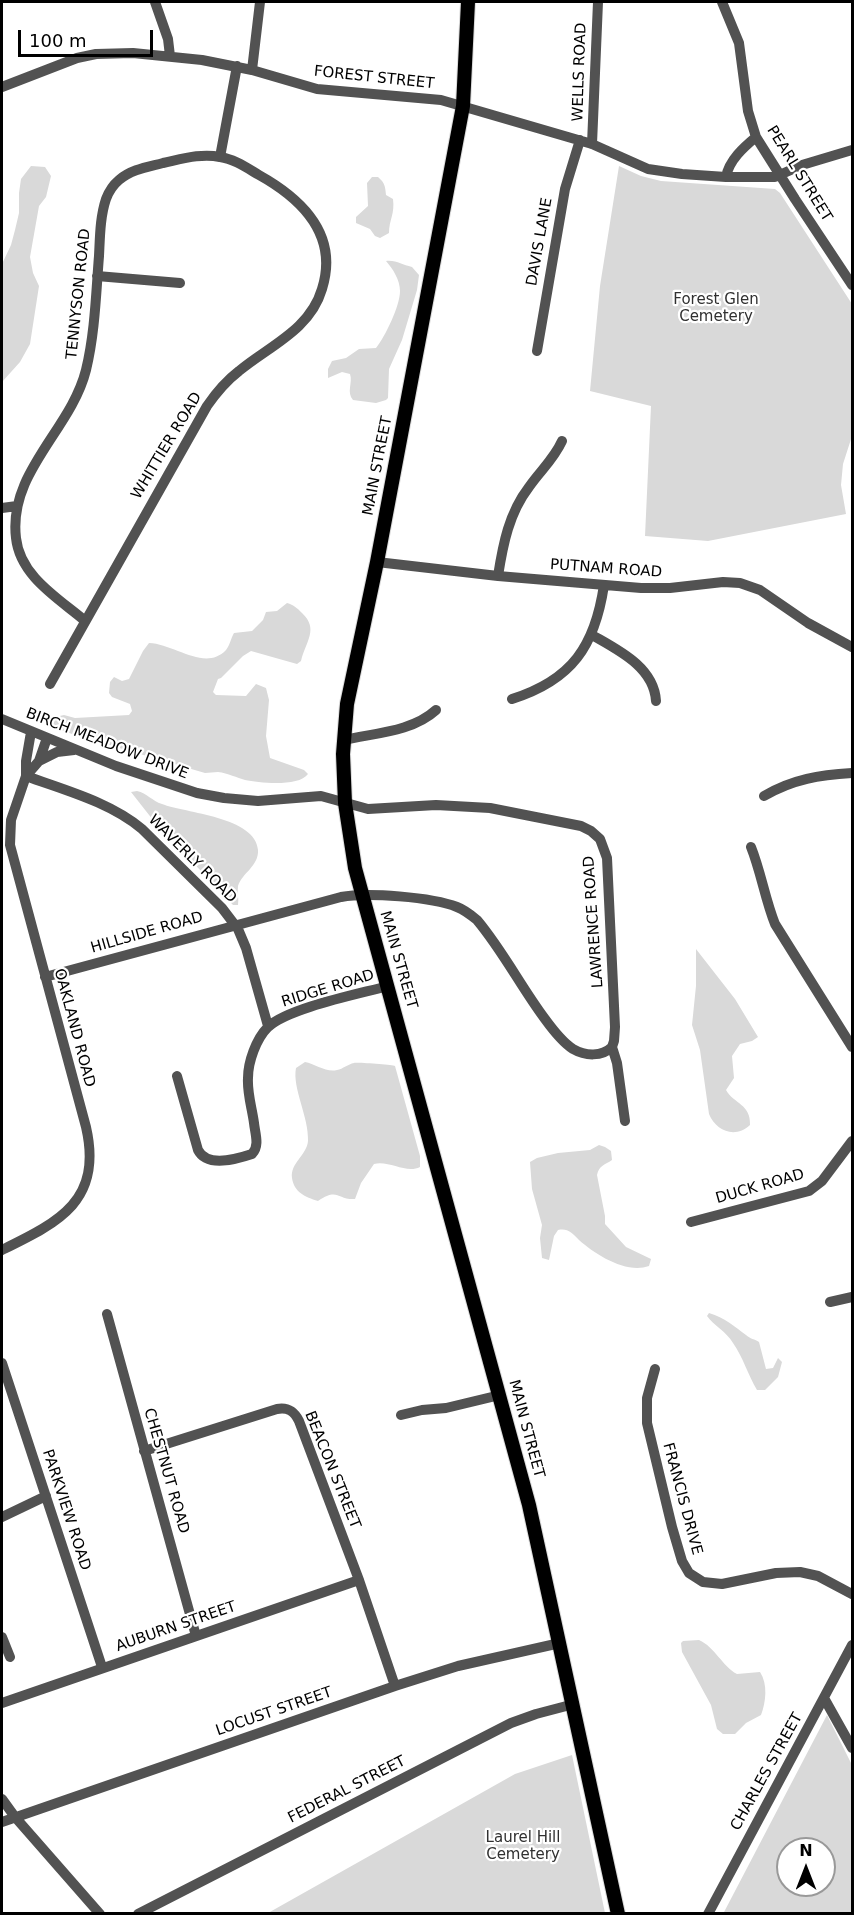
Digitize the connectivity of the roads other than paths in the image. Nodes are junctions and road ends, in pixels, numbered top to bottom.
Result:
1 (154, 2) edge
2 (260, 2) edge
3 (468, 2) edge
4 (598, 2) edge
5 (722, 2) edge
6 (170, 56) junction
7 (237, 66) junction
8 (252, 70) junction
9 (2, 87) edge
10 (463, 106) junction
11 (756, 137) junction
12 (580, 140) junction
13 (592, 144) junction
14 (852, 150) edge
15 (220, 157) junction
16 (780, 176) junction
17 (726, 177) junction
18 (97, 276) junction
19 (180, 283) dead end
20 (852, 285) edge
21 (537, 351) dead end
22 (562, 441) dead end
23 (17, 506) junction
24 (2, 508) edge
25 (377, 562) junction
26 (498, 576) junction
27 (604, 585) junction
28 (84, 620) junction
29 (592, 635) junction
30 (852, 646) edge
31 (50, 684) dead end
32 (512, 699) dead end
33 (656, 701) dead end
34 (436, 710) dead end
35 (2, 719) edge
36 (31, 732) junction
37 (47, 738) junction
38 (344, 740) junction
39 (77, 750) junction
40 (39, 762) junction
41 (852, 773) edge
42 (26, 776) junction
43 (764, 796) dead end
44 (345, 803) junction
45 (751, 847) dead end
46 (363, 895) junction
47 (235, 925) junction
48 (45, 978) junction
49 (388, 986) junction
50 (268, 1026) junction
51 (612, 1047) junction
52 (852, 1047) edge
53 (177, 1076) dead end
54 (626, 1121) dead end
55 (852, 1141) edge
56 (691, 1222) dead end
57 (2, 1250) edge
58 (852, 1297) edge
59 (830, 1302) dead end
60 (107, 1314) dead end
61 (2, 1363) edge
62 (655, 1369) dead end
63 (500, 1395) junction
64 (401, 1415) dead end
65 (144, 1451) junction
66 (46, 1496) junction
67 (2, 1517) edge
68 (360, 1580) junction
69 (852, 1594) edge
70 (196, 1636) junction
71 (2, 1637) edge
72 (560, 1643) junction
73 (852, 1644) edge
74 (10, 1657) dead end
75 (102, 1667) junction
76 (395, 1686) junction
77 (824, 1698) junction
78 (2, 1703) edge
79 (574, 1704) junction
80 (852, 1748) edge
81 (2, 1799) edge
82 (15, 1817) junction
83 (2, 1822) edge
84 (100, 1914) edge
85 (138, 1914) edge
86 (618, 1914) edge
87 (708, 1914) edge

1 - 6 street
2 - 8 street
3 - 10 main road, MAIN STREET
4 - 13 street, WELLS ROAD
5 - 11 street, PEARL STREET
6 - 7 street, FOREST STREET
6 - 9 street, FOREST STREET
7 - 8 street, FOREST STREET
7 - 15 street
8 - 10 street, FOREST STREET
10 - 12 street, FOREST STREET
10 - 25 main road, MAIN STREET
11 - 16 street, PEARL STREET
11 - 17 street
12 - 13 street, FOREST STREET
12 - 21 street, DAVIS LANE
13 - 17 street, FOREST STREET
14 - 16 street
15 - 18 street, TENNYSON ROAD
15 - 28 street, WHITTIER ROAD
16 - 17 street, FOREST STREET
16 - 20 street, PEARL STREET
18 - 19 street
18 - 23 street, TENNYSON ROAD
22 - 26 street
23 - 24 street
23 - 28 street, TENNYSON ROAD
25 - 26 street, PUTNAM ROAD
25 - 38 main road, MAIN STREET
26 - 27 street, PUTNAM ROAD
27 - 29 street
27 - 30 street, PUTNAM ROAD
28 - 31 street, WHITTIER ROAD
29 - 32 street
29 - 33 street
34 - 38 street
35 - 36 street, BIRCH MEADOW DRIVE
36 - 37 street, BIRCH MEADOW DRIVE
36 - 42 street, OAKLAND ROAD
37 - 39 street, BIRCH MEADOW DRIVE
37 - 40 street, OAKLAND ROAD
38 - 44 main road, MAIN STREET
39 - 40 street, OAKLAND ROAD
39 - 44 street, BIRCH MEADOW DRIVE
40 - 42 street, OAKLAND ROAD
41 - 43 street
42 - 47 street, WAVERLY ROAD
42 - 48 street, OAKLAND ROAD
44 - 46 main road, MAIN STREET
44 - 51 street, LAWRENCE ROAD
45 - 52 street
46 - 47 street, HILLSIDE ROAD
46 - 49 main road, MAIN STREET
46 - 51 street, HILLSIDE ROAD
47 - 48 street, HILLSIDE ROAD
47 - 50 street, WAVERLY ROAD
48 - 57 street, OAKLAND ROAD
49 - 50 street, RIDGE ROAD
49 - 63 main road, MAIN STREET
50 - 53 street, RIDGE ROAD
51 - 54 street, LAWRENCE ROAD
55 - 56 street, DUCK ROAD
58 - 59 street
60 - 65 street, CHESTNUT ROAD
61 - 66 street, PARKVIEW ROAD
62 - 69 street, FRANCIS DRIVE
63 - 64 street
63 - 72 main road, MAIN STREET
65 - 68 street, BEACON STREET
65 - 70 street, CHESTNUT ROAD
66 - 67 street
66 - 75 street, PARKVIEW ROAD
68 - 70 street, AUBURN STREET
68 - 76 street, BEACON STREET
70 - 75 street, AUBURN STREET
71 - 74 street
72 - 76 street, LOCUST STREET
72 - 79 main road, MAIN STREET
73 - 77 street, CHARLES STREET
75 - 78 street, AUBURN STREET
76 - 82 street, LOCUST STREET
77 - 80 street
77 - 87 street, CHARLES STREET
79 - 85 street, FEDERAL STREET
79 - 86 main road, MAIN STREET
81 - 82 street
82 - 83 street, LOCUST STREET
82 - 84 street

